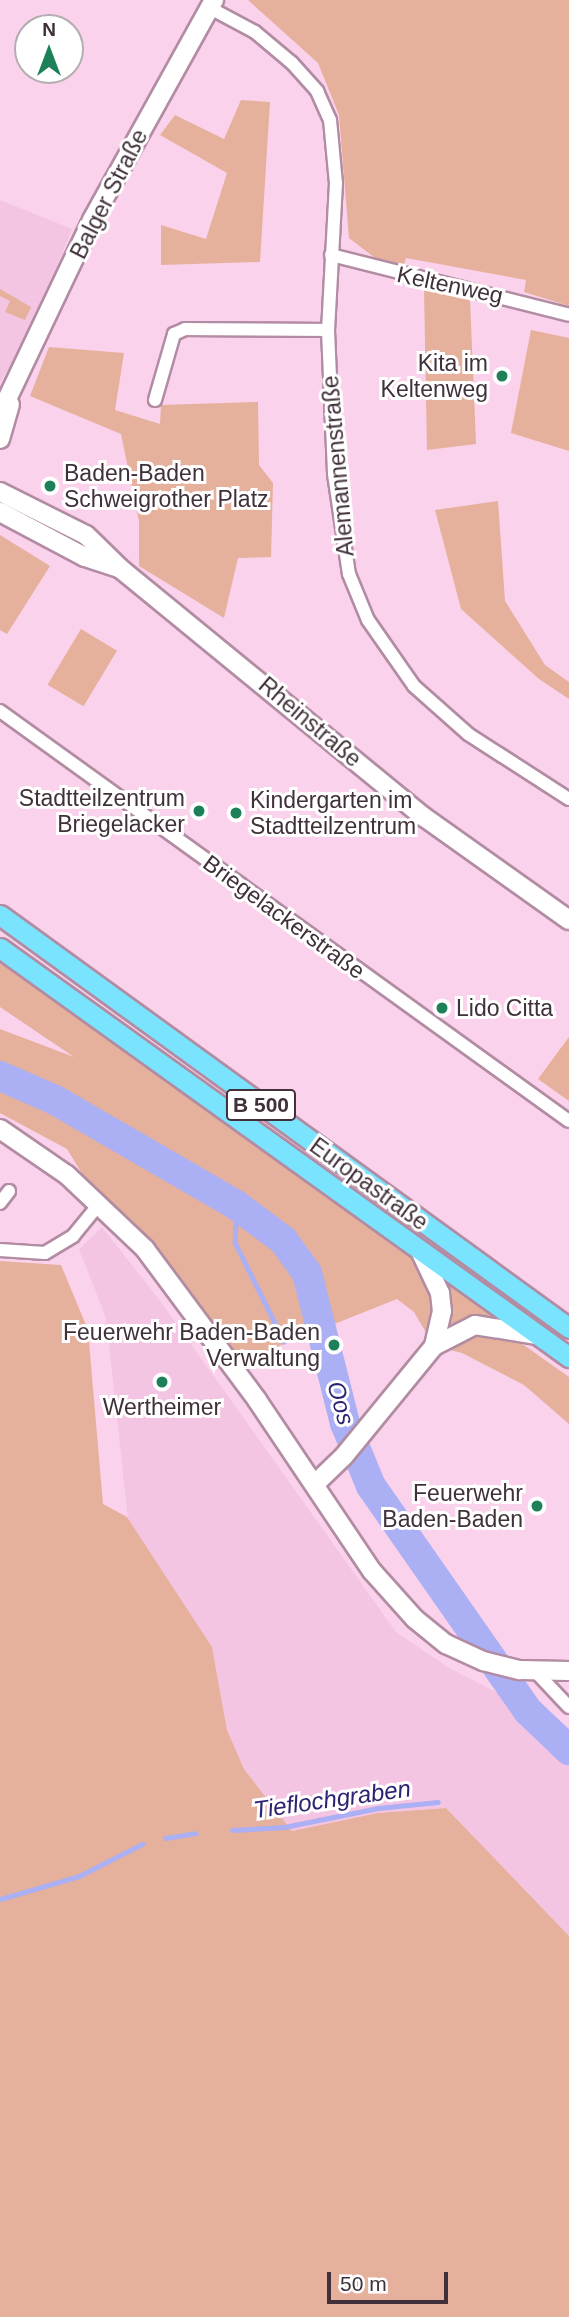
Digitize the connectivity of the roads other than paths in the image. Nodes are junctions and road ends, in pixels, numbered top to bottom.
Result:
1 (212, 4) edge
2 (331, 255) junction
3 (569, 314) edge
4 (328, 330) junction
5 (13, 394) junction
6 (155, 400) dead end
7 (0, 414) edge
8 (0, 439) edge
9 (0, 492) edge
10 (0, 512) edge
11 (122, 570) junction
12 (0, 711) edge
13 (569, 799) edge
14 (0, 915) edge
15 (569, 920) edge
16 (0, 948) edge
17 (569, 1121) edge
18 (0, 1129) edge
19 (9, 1191) dead end
20 (0, 1203) edge
21 (100, 1203) junction
22 (417, 1247) junction
23 (0, 1250) edge
24 (569, 1328) edge
25 (540, 1336) junction
26 (434, 1346) junction
27 (569, 1357) edge
28 (315, 1485) junction
29 (528, 1671) junction
30 (569, 1671) edge
31 (569, 1707) edge

1 - 2 street, Alemannenstraße
1 - 5 street, Balger Straße
2 - 3 street, Keltenweg
2 - 4 street, Alemannenstraße
4 - 6 street
4 - 13 street, Alemannenstraße
5 - 7 street, Balger Straße
5 - 8 street, Balger Straße
9 - 11 street, Rheinstraße
10 - 11 street, Rheinstraße
11 - 15 street, Rheinstraße
12 - 17 street, Briegelackerstraße
14 - 24 main road, Europastraße / B 500
16 - 22 main road, Europastraße / B 500
18 - 21 street
19 - 20 street
21 - 23 street
21 - 28 street
22 - 25 main road, Europastraße / B 500
22 - 26 street
25 - 26 street
25 - 27 main road, Europastraße / B 500
26 - 28 street
28 - 29 street
29 - 30 street
29 - 31 street

